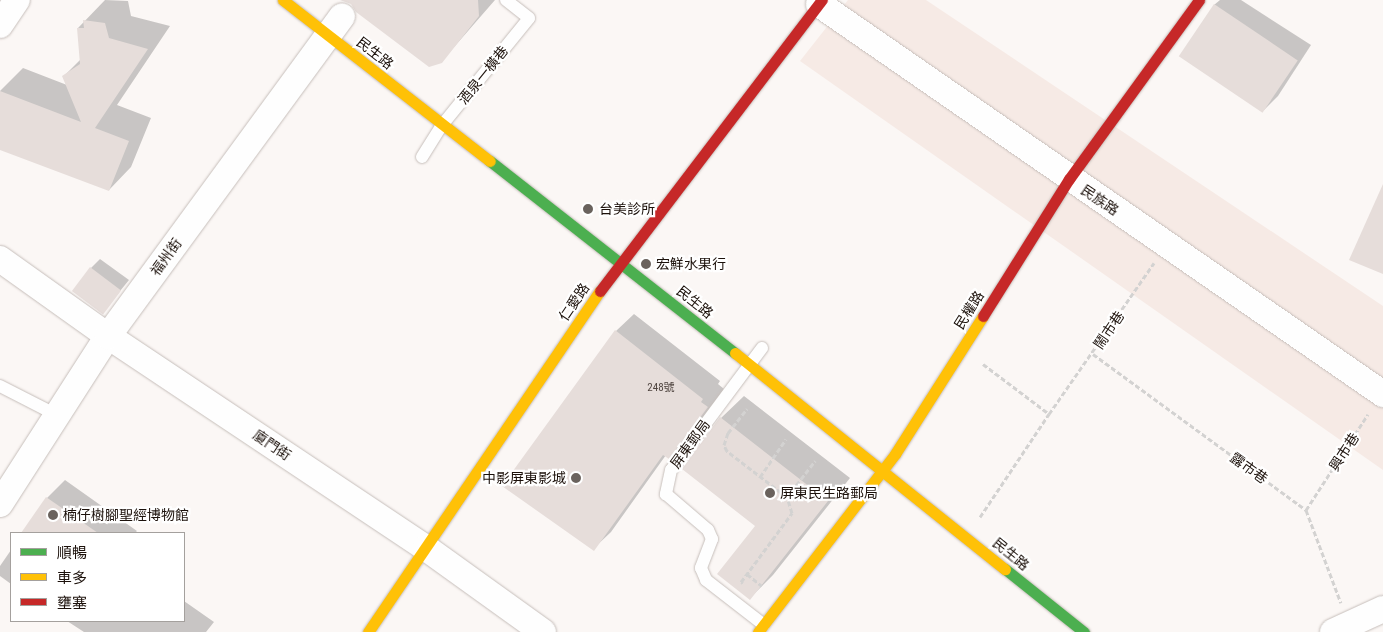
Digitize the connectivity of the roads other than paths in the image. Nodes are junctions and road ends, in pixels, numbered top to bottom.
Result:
1 (17, 0) edge
2 (283, 0) edge
3 (506, 0) edge
4 (1199, 0) edge
5 (820, 2) edge
6 (0, 25) edge
7 (335, 25) junction
8 (443, 124) junction
9 (422, 157) dead end
10 (1070, 179) junction
11 (0, 259) edge
12 (620, 261) junction
13 (108, 336) junction
14 (762, 348) dead end
15 (748, 366) junction
16 (0, 386) edge
17 (1382, 393) edge
18 (57, 415) junction
19 (883, 470) junction
20 (0, 504) edge
21 (426, 548) junction
22 (1383, 609) edge
23 (761, 628) edge
24 (1341, 628) edge
25 (368, 632) edge
26 (543, 632) edge
27 (1084, 632) edge

1 - 6 street
2 - 7 street, 民生路
3 - 8 lane, 酒泉一橫巷
4 - 10 street, 民權路
5 - 10 street, 民族路
5 - 12 street, 仁愛路
7 - 8 street, 民生路
7 - 13 street, 福州街
8 - 9 lane, 酒泉一橫巷
8 - 12 street, 民生路
10 - 17 street, 民族路
10 - 19 street, 民權路
11 - 13 street, 廈門街
12 - 15 street, 民生路
12 - 21 street, 仁愛路
13 - 18 street, 福州街
13 - 21 street, 廈門街
14 - 15 lane, 屏東郵局
15 - 19 street, 民生路
15 - 23 lane, 屏東郵局
16 - 18 lane
18 - 20 street, 福州街
19 - 23 street, 民權路
19 - 27 street, 民生路
21 - 25 street, 仁愛路
21 - 26 street, 廈門街
22 - 24 street

